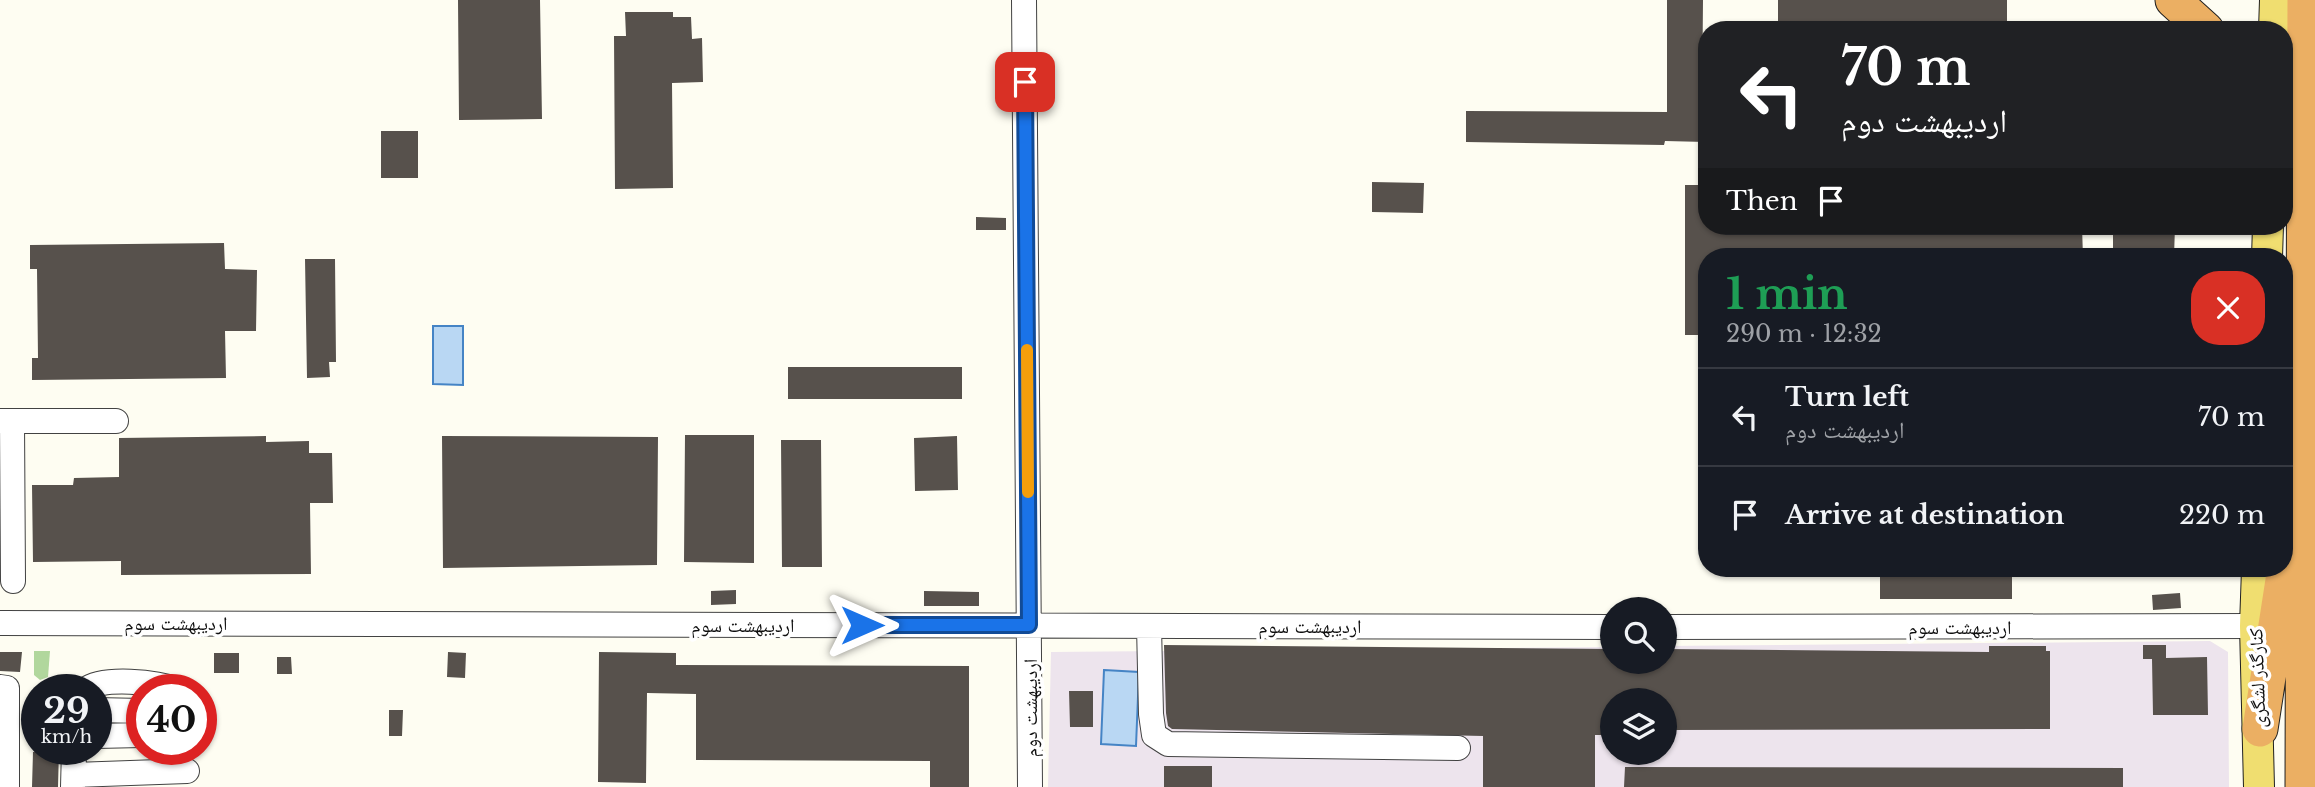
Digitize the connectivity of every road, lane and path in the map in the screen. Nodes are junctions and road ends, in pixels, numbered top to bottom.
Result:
1 (1024, 0) edge
2 (2173, 0) edge
3 (2275, 0) edge
4 (2305, 0) edge
5 (2196, 21) edge
6 (2274, 21) edge
7 (2303, 415) junction
8 (6, 421) edge
9 (116, 421) dead end
10 (2293, 506) edge
11 (2257, 577) edge
12 (2282, 577) edge
13 (13, 581) dead end
14 (0, 623) edge
15 (1029, 625) junction
16 (1149, 626) junction
17 (2255, 626) junction
18 (1600, 627) edge
19 (1677, 627) edge
20 (0, 687) edge
21 (2260, 729) junction
22 (1458, 748) dead end
23 (187, 769) edge
24 (74, 781) edge
25 (7, 787) edge
26 (1030, 787) edge
27 (2259, 787) edge
28 (2303, 787) edge

1 - 15 street, اردیبهشت دوم
2 - 5 highway
3 - 6 main road
4 - 7 highway
7 - 10 highway
7 - 28 highway
8 - 9 street
8 - 13 street
11 - 17 main road, کنارگذر لشگری
12 - 21 highway
14 - 15 street, اردیبهشت سوم
15 - 16 street, اردیبهشت سوم
15 - 26 street, اردیبهشت دوم
16 - 18 street, اردیبهشت سوم
16 - 22 street
17 - 19 street, اردیبهشت سوم
17 - 21 main road, کنارگذر لشگری
20 - 25 street
21 - 27 main road, کنارگذر لشگری
23 - 24 street

